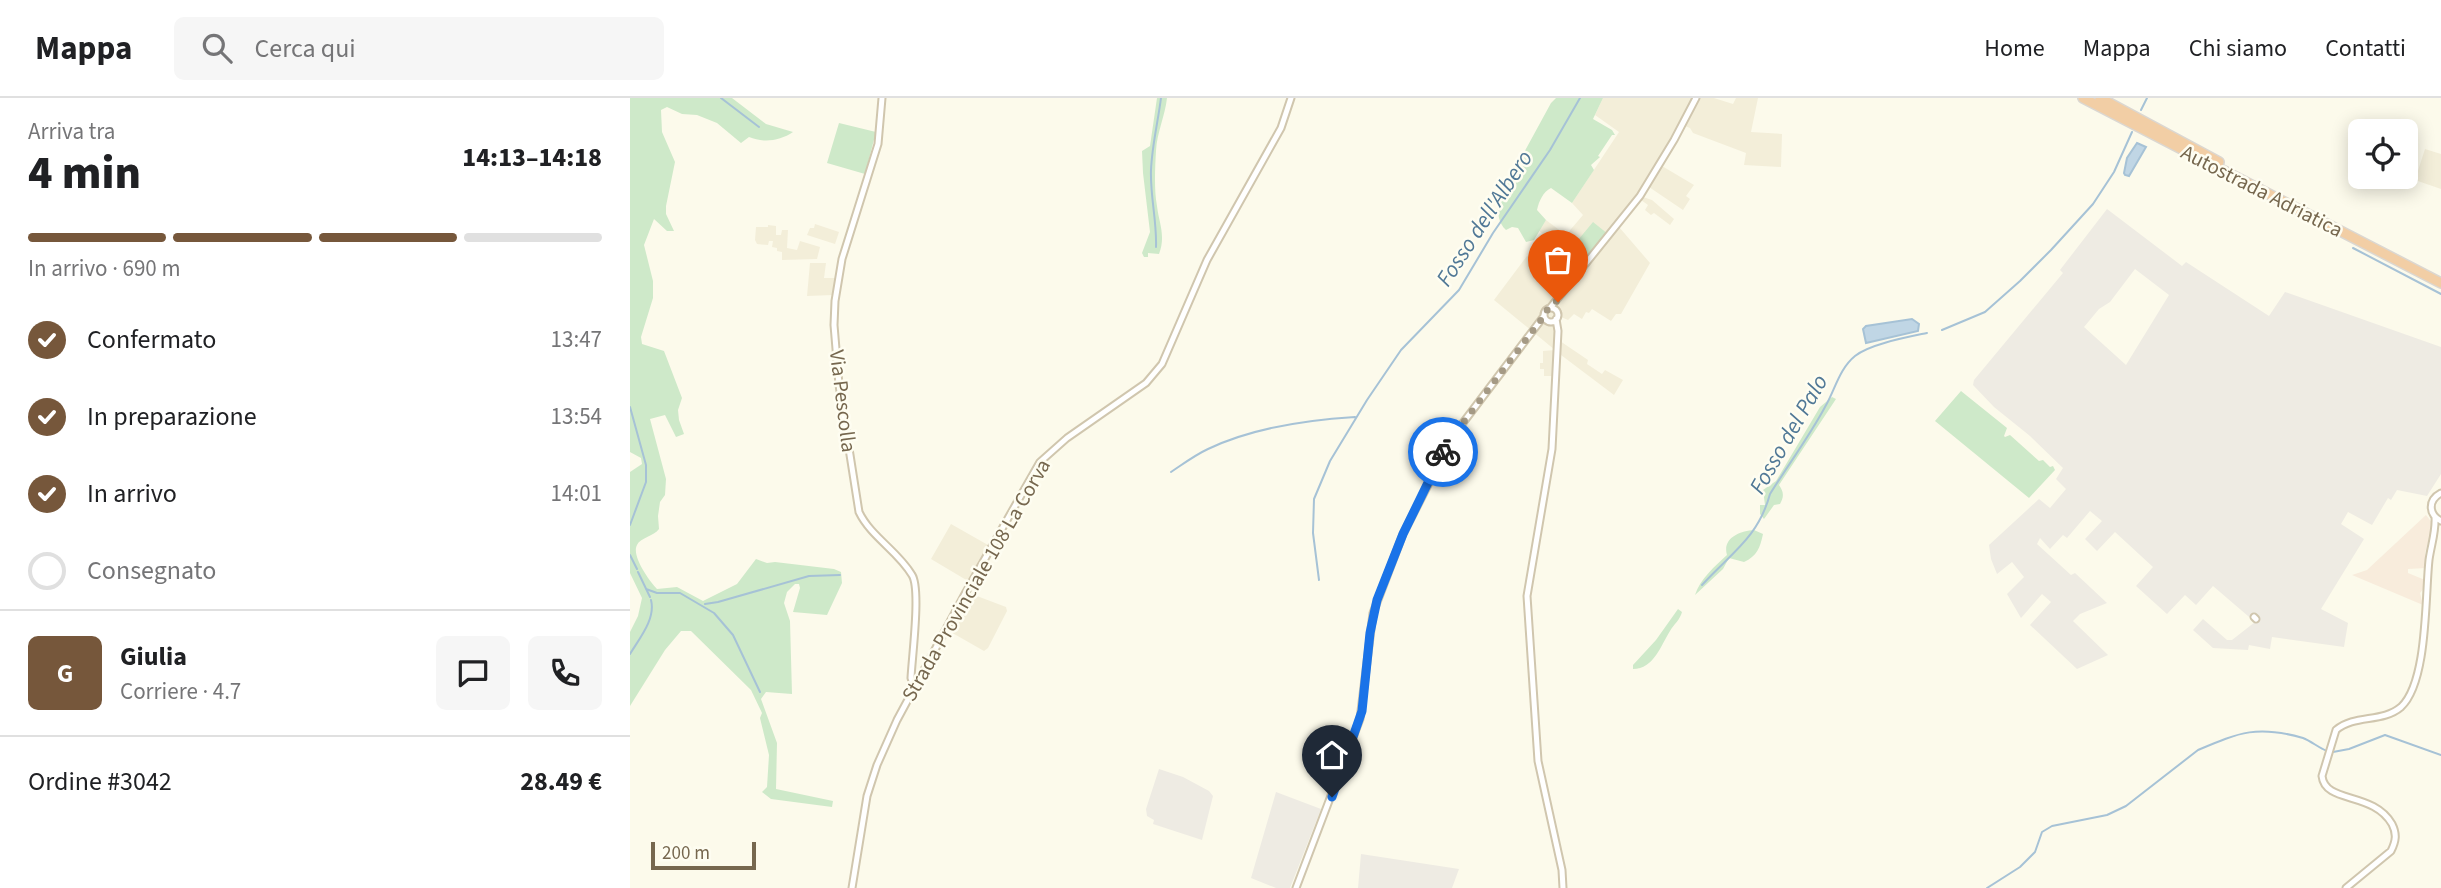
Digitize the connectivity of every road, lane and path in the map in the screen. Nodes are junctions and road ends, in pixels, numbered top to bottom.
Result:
1 (882, 98) edge
2 (1291, 98) edge
3 (1696, 98) edge
4 (2083, 98) edge
5 (2100, 98) edge
6 (2441, 277) edge
7 (2441, 283) edge
8 (1551, 316) junction
9 (2441, 493) edge
10 (2439, 521) edge
11 (914, 687) junction
12 (852, 888) edge
13 (1296, 888) edge
14 (1563, 888) edge
15 (2346, 888) edge

1 - 11 street, Via Pescolla
2 - 11 street, Strada Provinciale 108 La Corva
3 - 8 street
4 - 7 highway, Autostrada Adriatica
5 - 6 highway, Autostrada Adriatica
8 - 13 street
8 - 14 street
9 - 10 street
10 - 15 street
11 - 12 street, Strada Provinciale 108 La Corva

